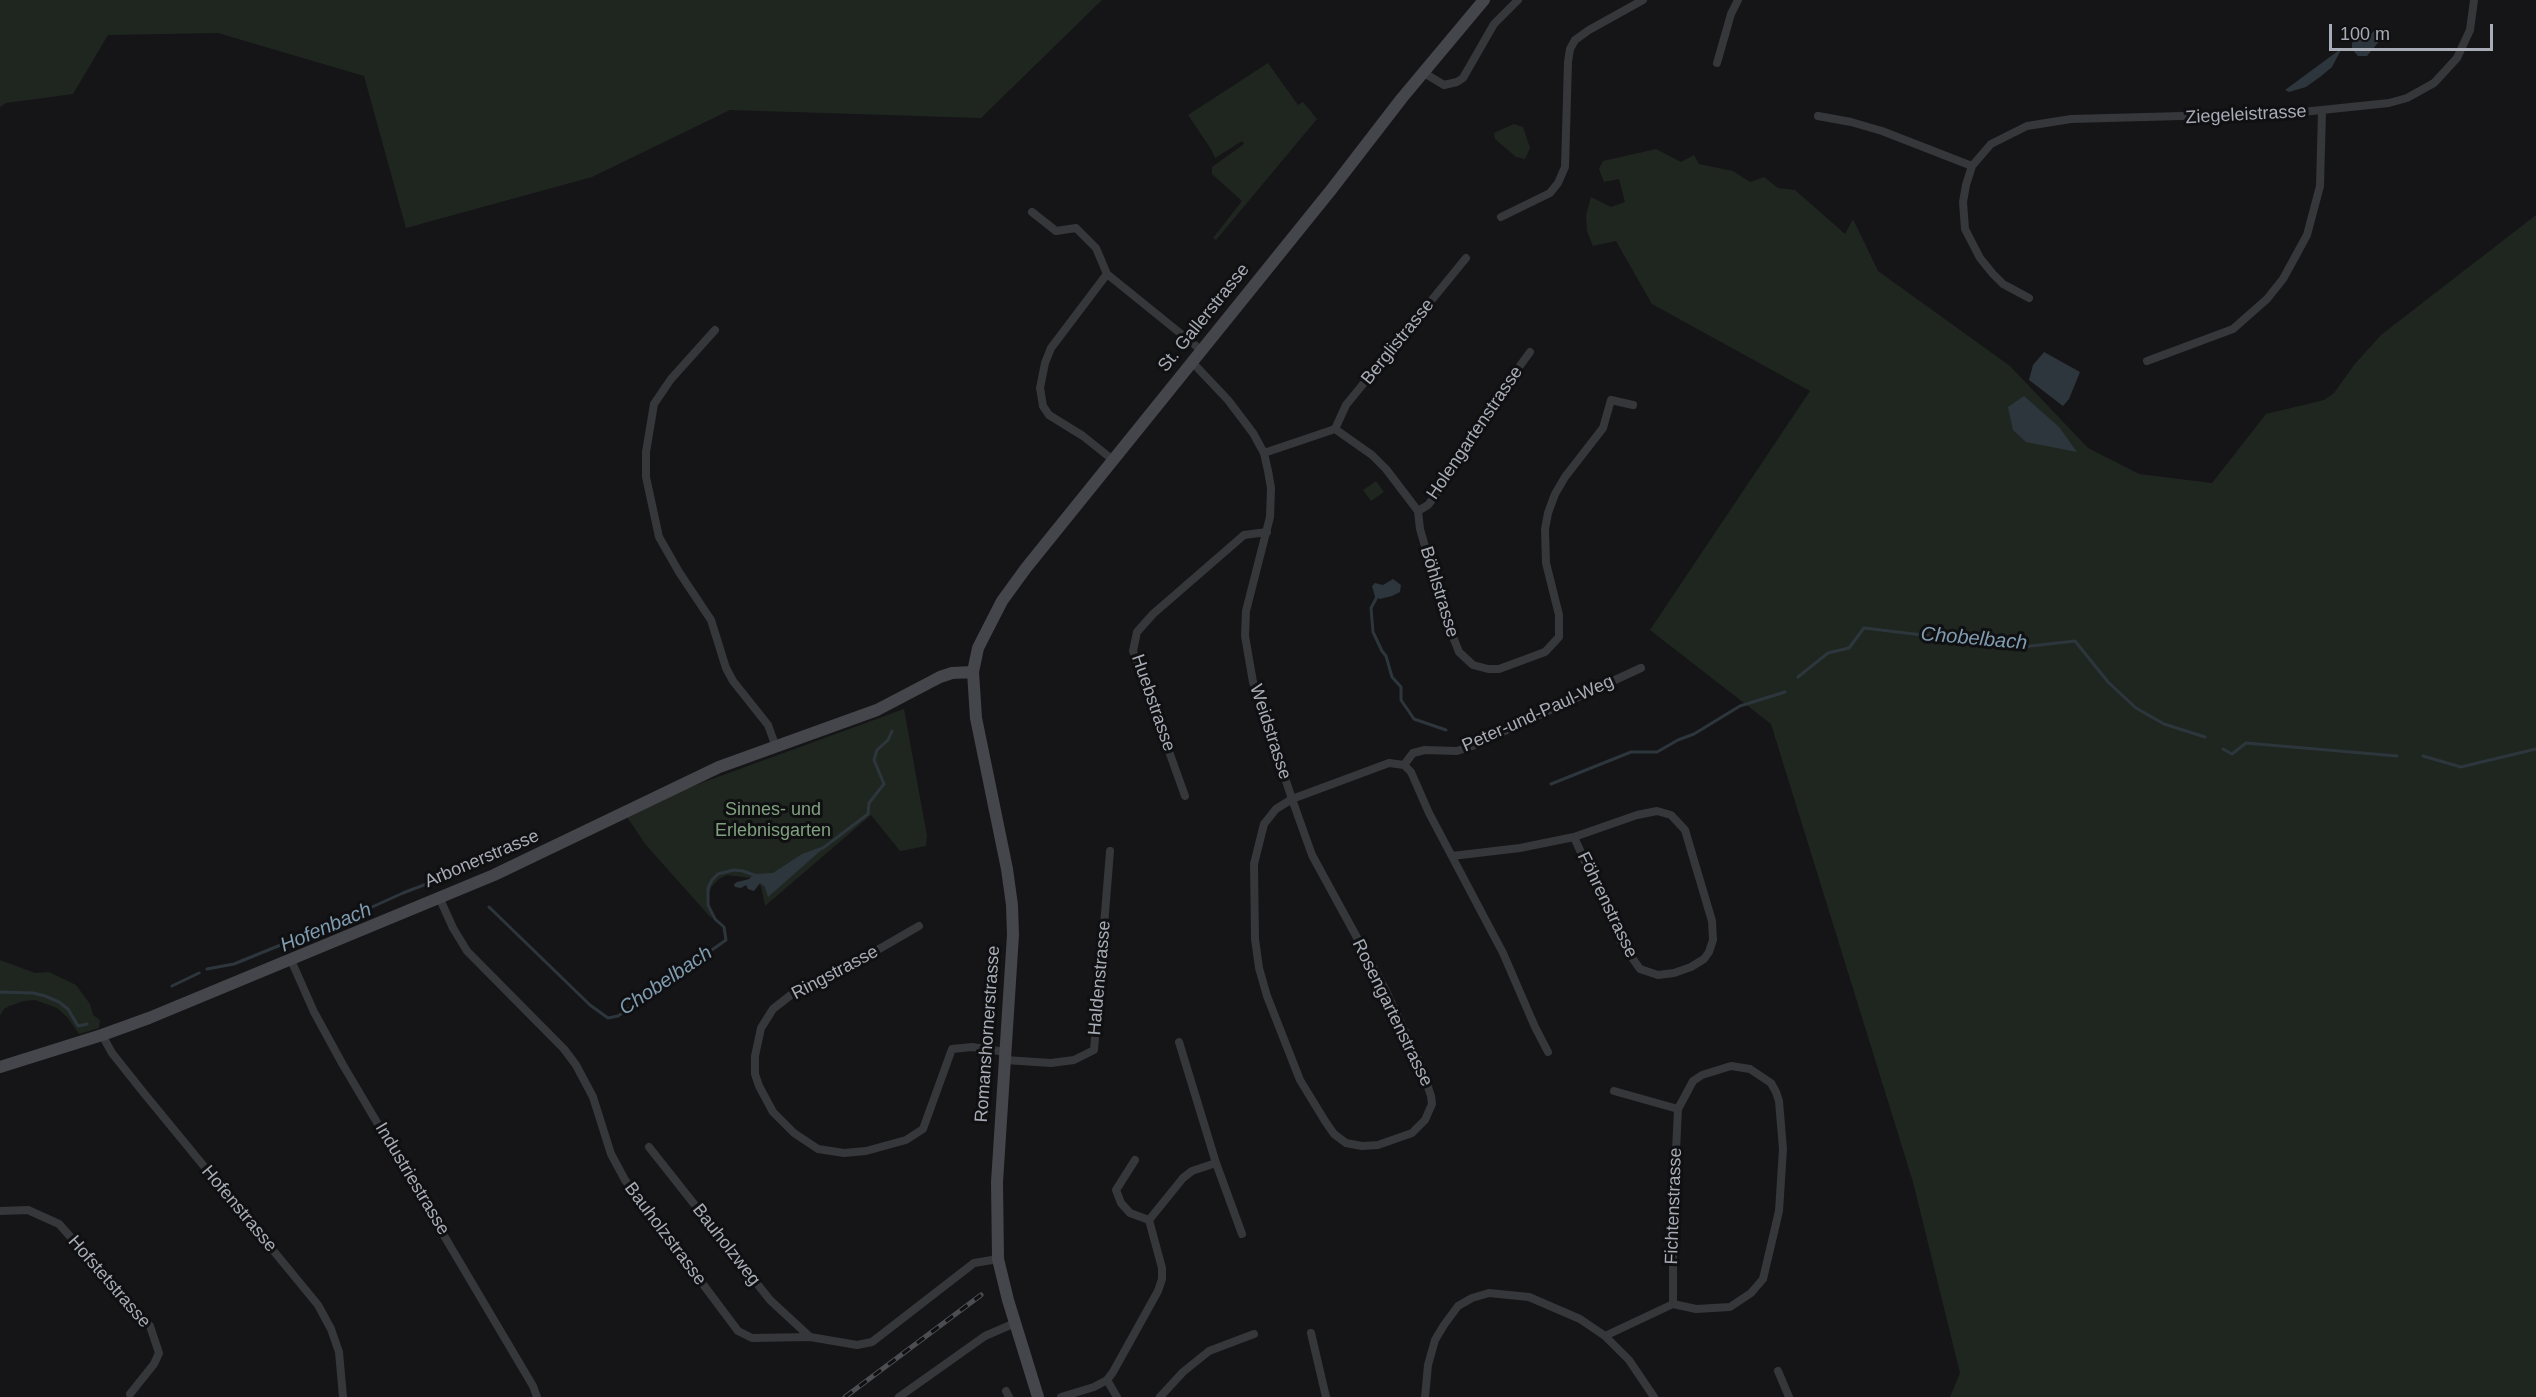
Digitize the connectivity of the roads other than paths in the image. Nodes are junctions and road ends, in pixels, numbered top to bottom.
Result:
1 (1484, 0) edge
2 (1518, 0) edge
3 (1643, 0) edge
4 (1738, 0) edge
5 (2474, 0) edge
6 (1718, 63) dead end
7 (1424, 74) junction
8 (2322, 111) junction
9 (1818, 116) dead end
10 (1972, 166) junction
11 (1032, 212) dead end
12 (1501, 217) dead end
13 (1466, 258) dead end
14 (1107, 274) junction
15 (2029, 298) dead end
16 (715, 330) dead end
17 (1202, 350) junction
18 (1530, 352) dead end
19 (2147, 361) dead end
20 (1192, 362) junction
21 (1632, 405) dead end
22 (1335, 429) junction
23 (1263, 453) junction
24 (1113, 460) junction
25 (1418, 511) junction
26 (1267, 532) junction
27 (1641, 668) dead end
28 (973, 672) junction
29 (776, 747) junction
30 (1404, 765) junction
31 (1185, 796) dead end
32 (1292, 799) junction
33 (1574, 837) junction
34 (1110, 851) dead end
35 (1452, 856) junction
36 (439, 897) junction
37 (919, 926) dead end
38 (291, 960) junction
39 (102, 1035) junction
40 (1179, 1042) dead end
41 (1548, 1052) dead end
42 (1006, 1056) junction
43 (0, 1067) edge
44 (1614, 1091) dead end
45 (1678, 1109) junction
46 (650, 1147) dead end
47 (1135, 1160) dead end
48 (1216, 1163) junction
49 (0, 1211) edge
50 (1149, 1220) junction
51 (1242, 1234) dead end
52 (998, 1259) junction
53 (1673, 1304) junction
54 (1015, 1323) junction
55 (1311, 1333) dead end
56 (1254, 1334) dead end
57 (1605, 1336) junction
58 (810, 1338) junction
59 (1778, 1371) dead end
60 (1107, 1380) junction
61 (129, 1394) dead end
62 (343, 1397) edge
63 (537, 1397) edge
64 (900, 1397) edge
65 (1038, 1397) edge
66 (1061, 1397) edge
67 (1117, 1397) edge
68 (1161, 1397) edge
69 (1326, 1397) edge
70 (1425, 1397) edge
71 (1654, 1397) edge
72 (1789, 1397) edge

1 - 7 main road, St. Gallerstrasse
2 - 7 street
3 - 12 street
4 - 6 street
5 - 8 street, Ziegeleistrasse
7 - 17 main road, St. Gallerstrasse
8 - 10 street, Ziegeleistrasse
8 - 19 street
9 - 10 street
10 - 15 street, Ziegeleistrasse
11 - 14 street
13 - 22 street, Berglistrasse
14 - 17 street
14 - 24 street
16 - 29 street
17 - 20 main road, St. Gallerstrasse
18 - 25 street, Holengartenstrasse
20 - 23 street, Weidstrasse
20 - 24 main road, St. Gallerstrasse
21 - 25 street, Böhlstrasse
22 - 23 street
22 - 25 street, Böhlstrasse
23 - 26 street, Weidstrasse
24 - 28 main road, St. Gallerstrasse
26 - 31 street, Huebstrasse
26 - 32 street, Weidstrasse
27 - 30 street, Peter-und-Paul-Weg
28 - 29 main road, Arbonerstrasse
28 - 42 main road, Romanshornerstrasse
29 - 36 main road, Arbonerstrasse
30 - 32 street, Weidstrasse
30 - 35 street
32 - 32 street, Rosengartenstrasse
33 - 33 street, Föhrenstrasse
33 - 35 street, Föhrenstrasse
34 - 42 street, Haldenstrasse
35 - 41 street
36 - 38 main road, Arbonerstrasse
36 - 58 street, Bauholzstrasse
37 - 42 street, Ringstrasse
38 - 39 main road, Arbonerstrasse
38 - 63 street, Industriestrasse
39 - 43 main road, Arbonerstrasse
39 - 62 street, Hofenstrasse
40 - 48 street
42 - 52 main road, Romanshornerstrasse
44 - 45 street
45 - 53 street, Fichtenstrasse
45 - 53 street, Fichtenstrasse
46 - 58 street, Bauholzweg
47 - 50 street
48 - 50 street
48 - 51 street
49 - 61 street, Hofstetstrasse
50 - 60 street
52 - 54 main road, Romanshornerstrasse
52 - 58 street, Bauholzstrasse
53 - 57 street
54 - 64 street
54 - 65 main road, Romanshornerstrasse
55 - 69 street
56 - 68 street
57 - 70 street
57 - 71 street
59 - 72 street
60 - 66 street
60 - 67 street

